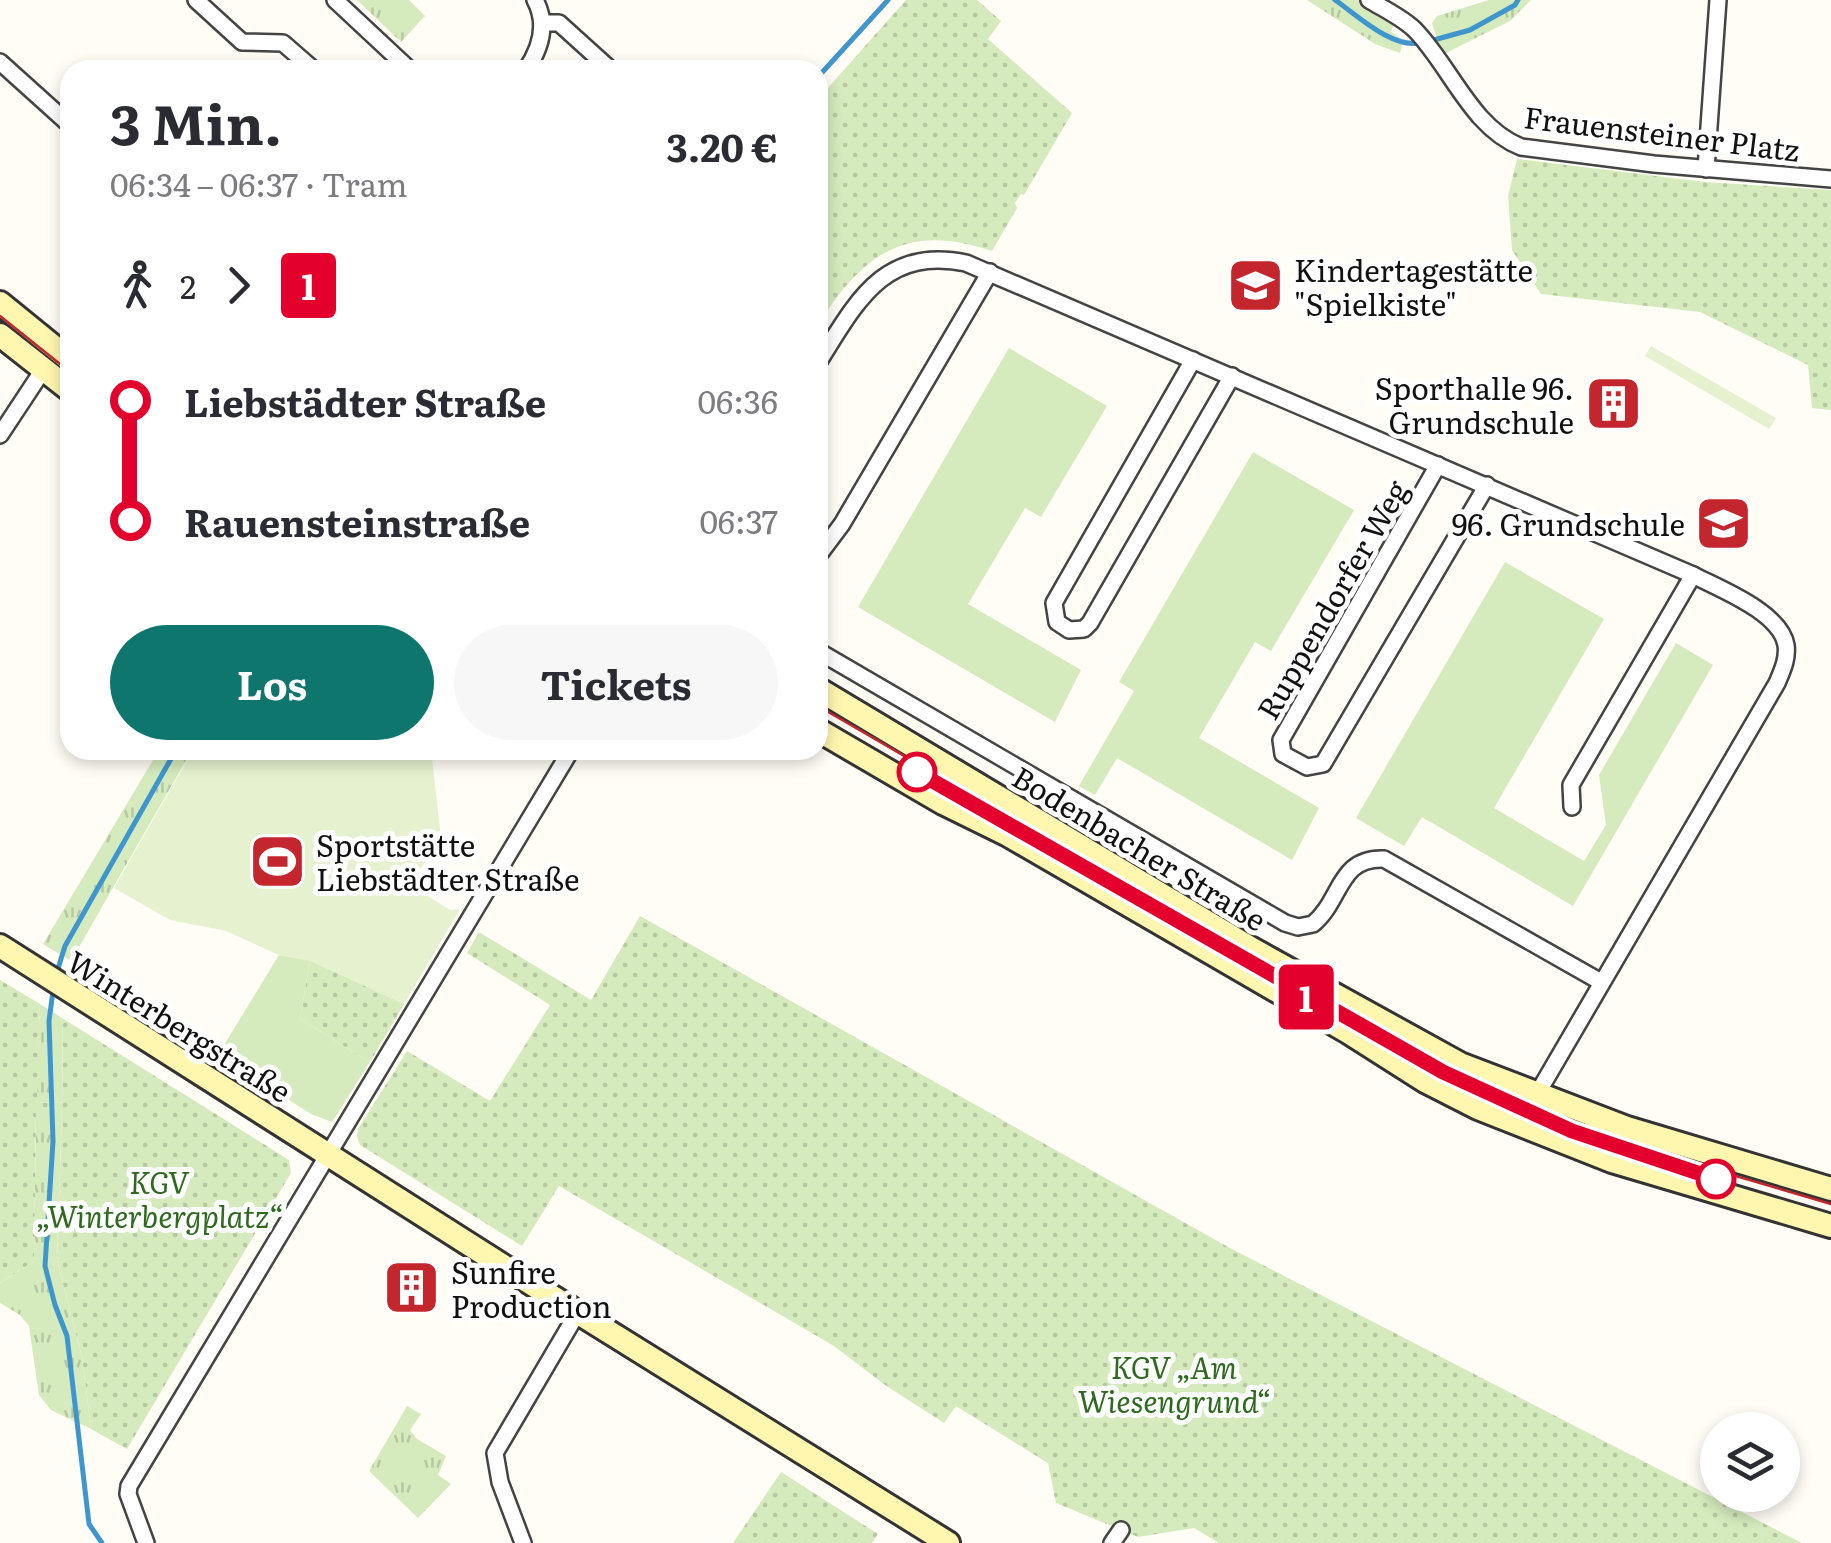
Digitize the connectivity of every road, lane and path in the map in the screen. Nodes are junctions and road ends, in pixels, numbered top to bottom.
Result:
1 (196, 0) edge
2 (336, 0) edge
3 (534, 0) edge
4 (1369, 0) edge
5 (1718, 0) edge
6 (542, 23) junction
7 (303, 60) edge
8 (399, 60) edge
9 (532, 60) edge
10 (600, 60) edge
11 (0, 62) edge
12 (60, 115) edge
13 (1706, 169) junction
14 (1831, 179) edge
15 (990, 272) junction
16 (0, 303) edge
17 (0, 335) edge
18 (828, 348) edge
19 (60, 352) edge
20 (1193, 360) junction
21 (43, 370) junction
22 (1232, 376) junction
23 (60, 383) edge
24 (0, 435) edge
25 (1438, 464) junction
26 (1486, 485) junction
27 (828, 532) edge
28 (834, 535) junction
29 (828, 543) edge
30 (1693, 575) junction
31 (828, 657) edge
32 (828, 695) edge
33 (828, 736) edge
34 (565, 760) edge
35 (1572, 807) dead end
36 (0, 946) edge
37 (1600, 982) junction
38 (1536, 1096) junction
39 (1516, 1124) junction
40 (329, 1154) junction
41 (1831, 1189) edge
42 (1831, 1226) edge
43 (578, 1312) junction
44 (146, 1543) edge
45 (523, 1543) edge
46 (948, 1543) edge

1 - 7 street
2 - 8 street
3 - 6 street
4 - 13 street, Frauensteiner Platz
5 - 13 street
6 - 9 street
6 - 10 street
11 - 12 street
13 - 14 street, Frauensteiner Platz
15 - 18 street
15 - 20 street
15 - 28 street
16 - 19 street
17 - 21 street
20 - 22 street
20 - 22 street
21 - 23 street
21 - 24 street
22 - 25 street
25 - 26 street
25 - 26 street, Ruppendorfer Weg
26 - 30 street
27 - 28 street
28 - 29 street
30 - 35 street
30 - 37 street
31 - 37 street
32 - 38 street, Bodenbacher Straße
33 - 39 street, Bodenbacher Straße
34 - 40 street
36 - 40 street, Winterbergstraße
37 - 38 street
38 - 39 street
38 - 41 street, Bodenbacher Straße
39 - 42 street, Bodenbacher Straße
40 - 43 street, Winterbergstraße
40 - 44 street
43 - 45 street
43 - 46 street, Winterbergstraße

